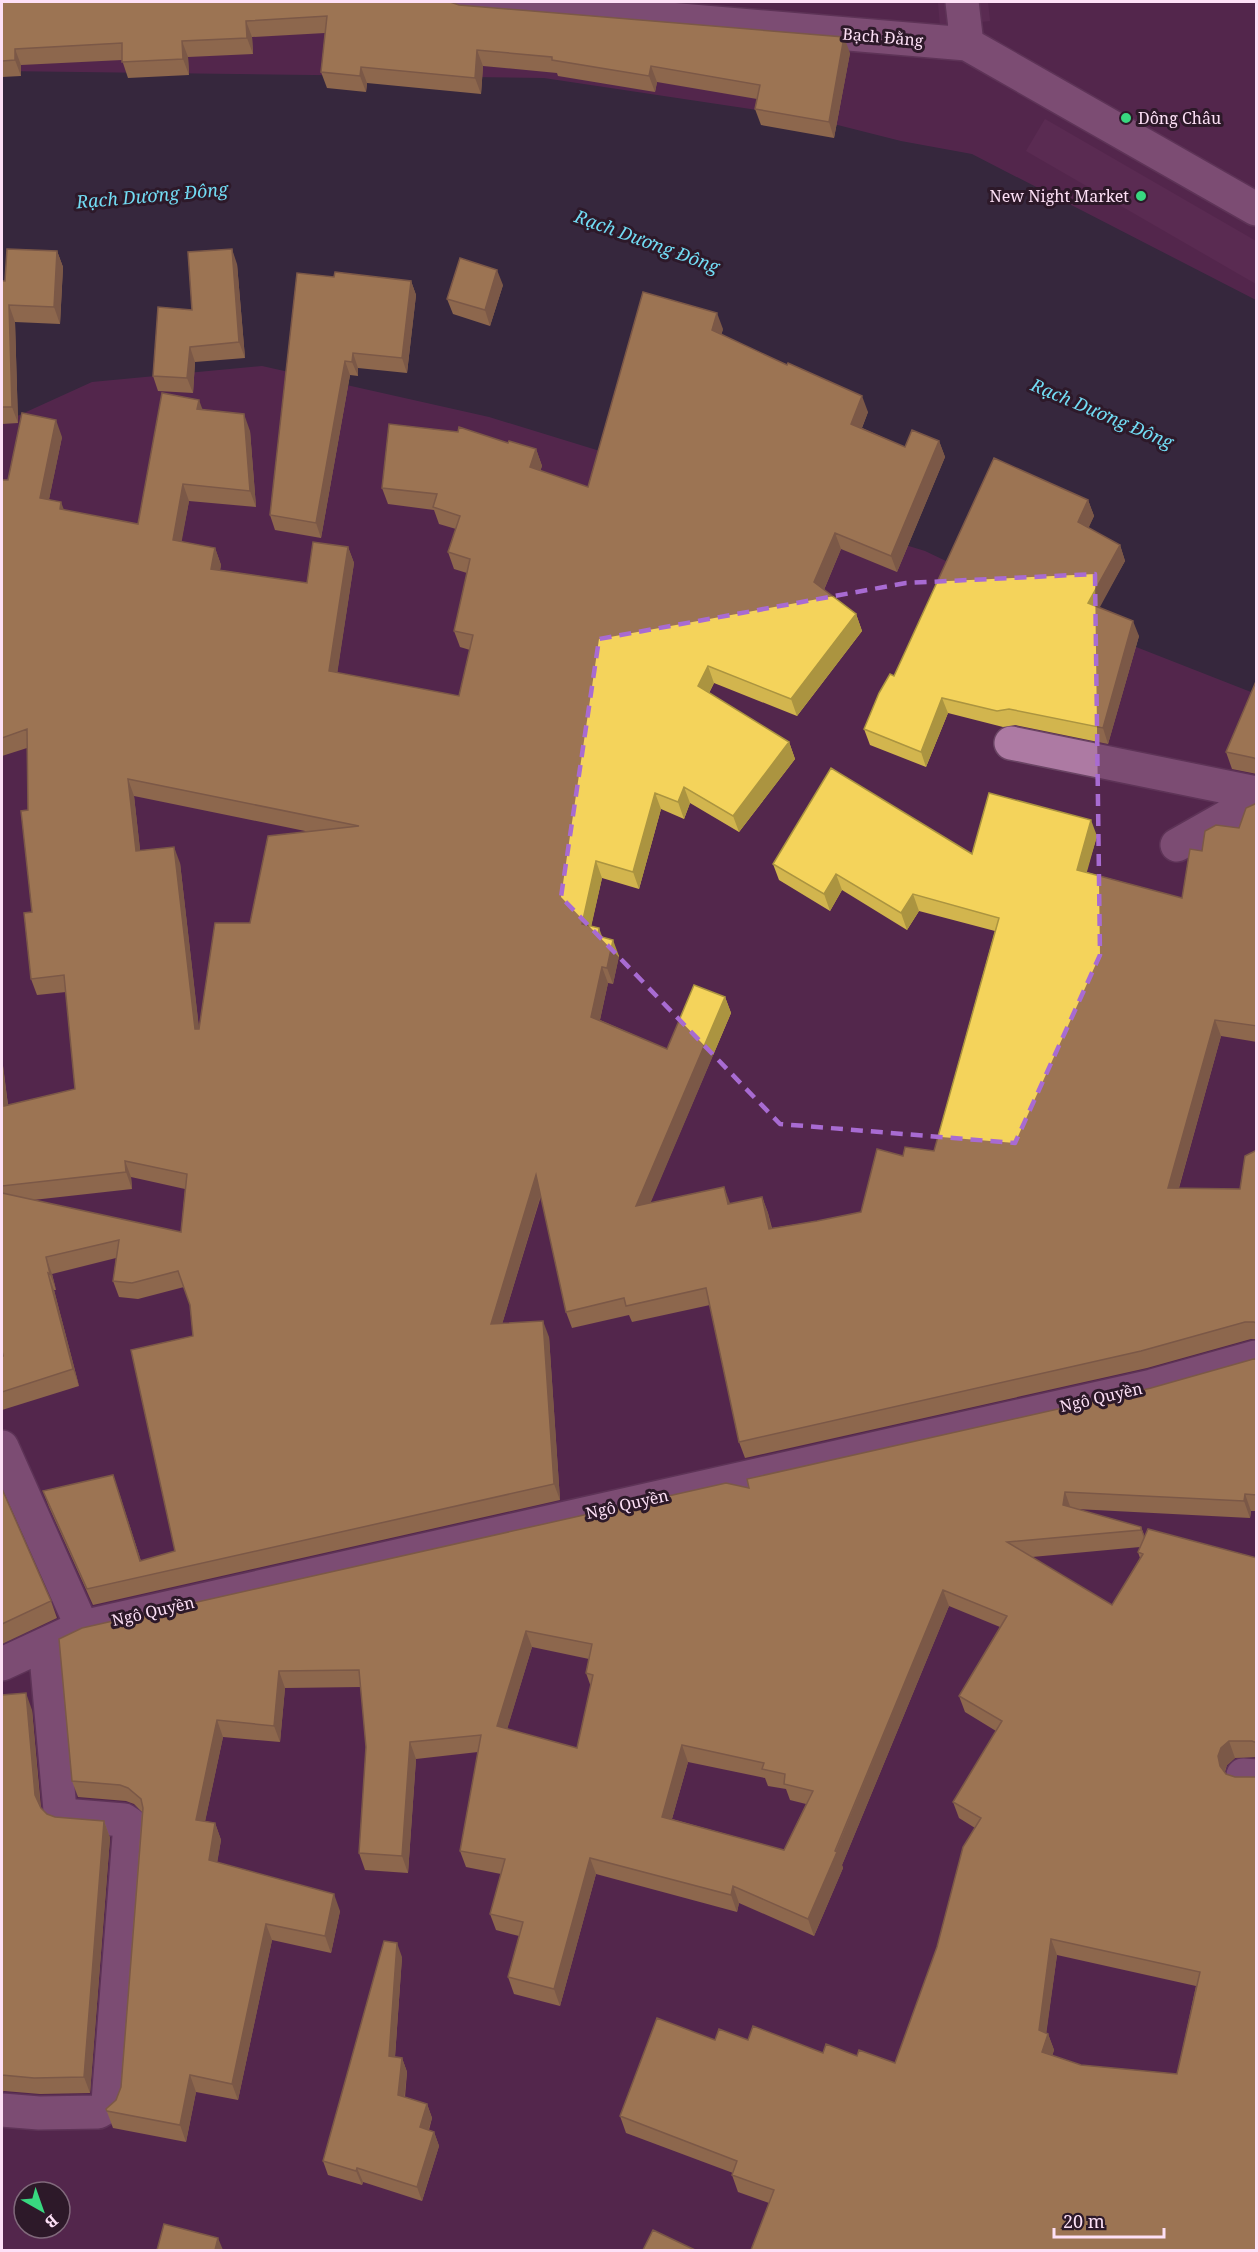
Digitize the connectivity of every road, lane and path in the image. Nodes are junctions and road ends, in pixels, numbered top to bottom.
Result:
1 (466, 2) edge
2 (962, 2) edge
3 (967, 44) junction
4 (1257, 209) edge
5 (1011, 743) dead end
6 (1257, 793) edge
7 (1257, 803) edge
8 (1177, 845) dead end
9 (1257, 1357) edge
10 (2, 1447) edge
11 (82, 1627) junction
12 (45, 1645) junction
13 (2, 1664) edge
14 (2, 2110) edge

1 - 3 street, Bạch Đằng
2 - 3 street
3 - 4 street, Bạch Đằng
5 - 6 street
7 - 8 street
9 - 11 street, Ngô Quyền
10 - 11 street
11 - 12 street, Ngô Quyền
12 - 13 street, Ngô Quyền
12 - 14 street

